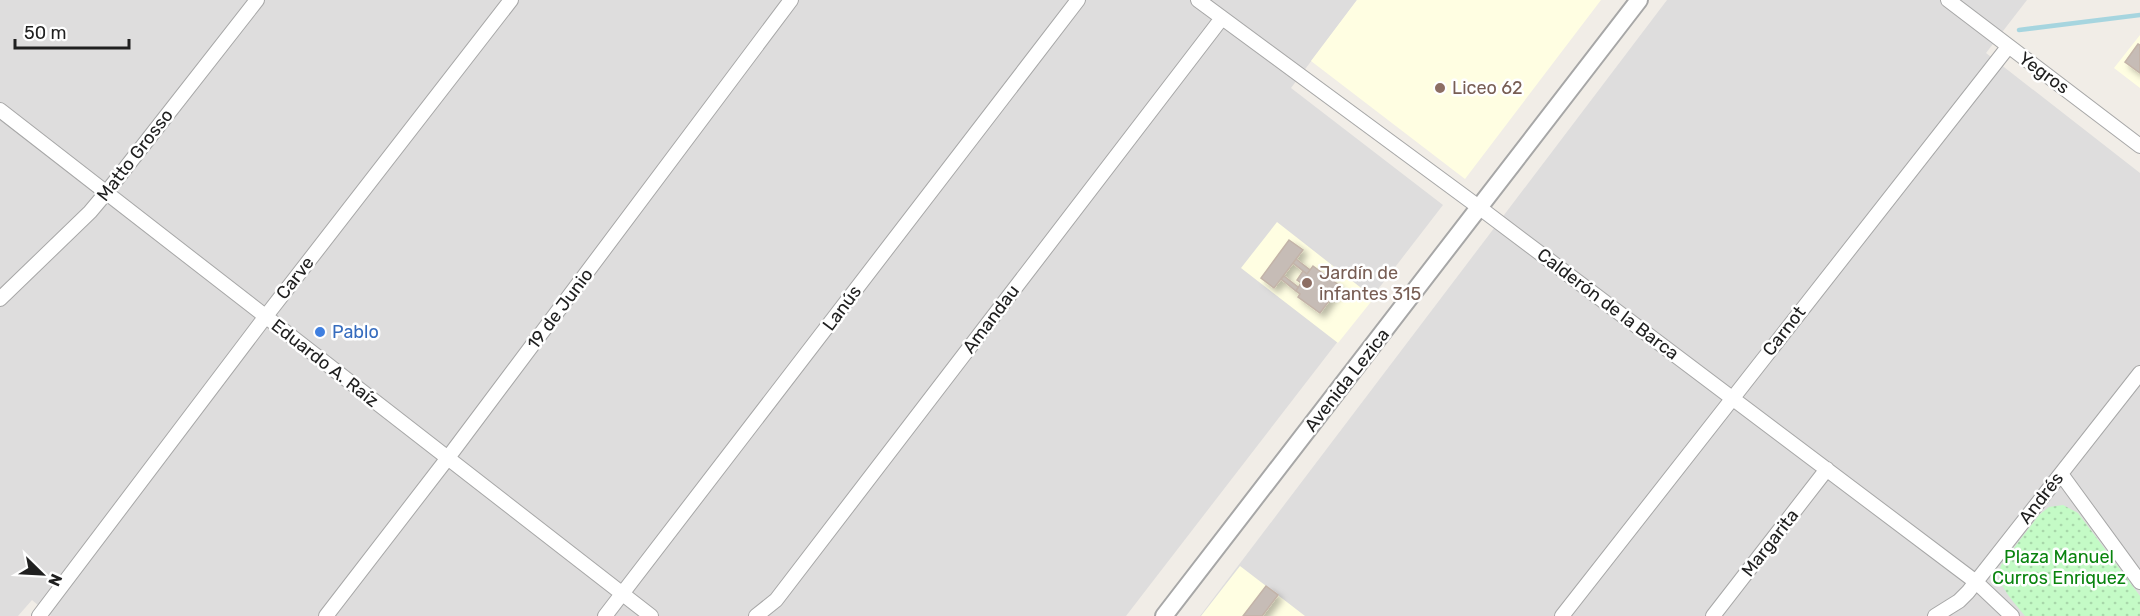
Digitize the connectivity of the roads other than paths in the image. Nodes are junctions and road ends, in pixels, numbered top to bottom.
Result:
1 (257, 0) edge
2 (511, 0) edge
3 (791, 0) edge
4 (1078, 0) edge
5 (1198, 0) edge
6 (1639, 0) edge
7 (1948, 0) edge
8 (1222, 18) junction
9 (2008, 46) junction
10 (0, 110) edge
11 (2140, 146) edge
12 (106, 193) junction
13 (1480, 208) junction
14 (0, 299) edge
15 (266, 316) junction
16 (2140, 373) edge
17 (1731, 398) junction
18 (447, 459) junction
19 (1827, 469) junction
20 (2061, 474) junction
21 (1976, 582) junction
22 (2140, 582) edge
23 (622, 594) junction
24 (39, 616) edge
25 (326, 616) edge
26 (605, 616) edge
27 (651, 616) edge
28 (756, 616) edge
29 (1164, 616) edge
30 (1562, 616) edge
31 (1713, 616) edge
32 (1935, 616) edge
33 (2012, 616) edge

1 - 12 street, Matto Grosso
2 - 15 street, Carve
3 - 18 street, 19 de Junio
4 - 23 street, Lanús
5 - 8 street, Calderón de la Barca
6 - 13 street, Avenida Lezica
7 - 9 street, Yegros
8 - 13 street, Calderón de la Barca
8 - 28 street, Amandau
9 - 11 street, Yegros
9 - 17 street, Carnot
10 - 12 street, Eduardo A. Raíz
12 - 14 street, Matto Grosso
12 - 15 street, Eduardo A. Raíz
13 - 17 street, Calderón de la Barca
13 - 29 street, Avenida Lezica
15 - 18 street, Eduardo A. Raíz
15 - 24 street, Carve
16 - 20 street, Andrés
17 - 19 street, Calderón de la Barca
17 - 30 street, Carnot
18 - 23 street, Eduardo A. Raíz
18 - 25 street, 19 de Junio
19 - 21 street, Calderón de la Barca
19 - 31 street, Margarita
20 - 21 street, Andrés
20 - 22 street
21 - 32 street, Andrés
21 - 33 street, Calderón de la Barca
23 - 26 street, Lanús
23 - 27 street, Eduardo A. Raíz

